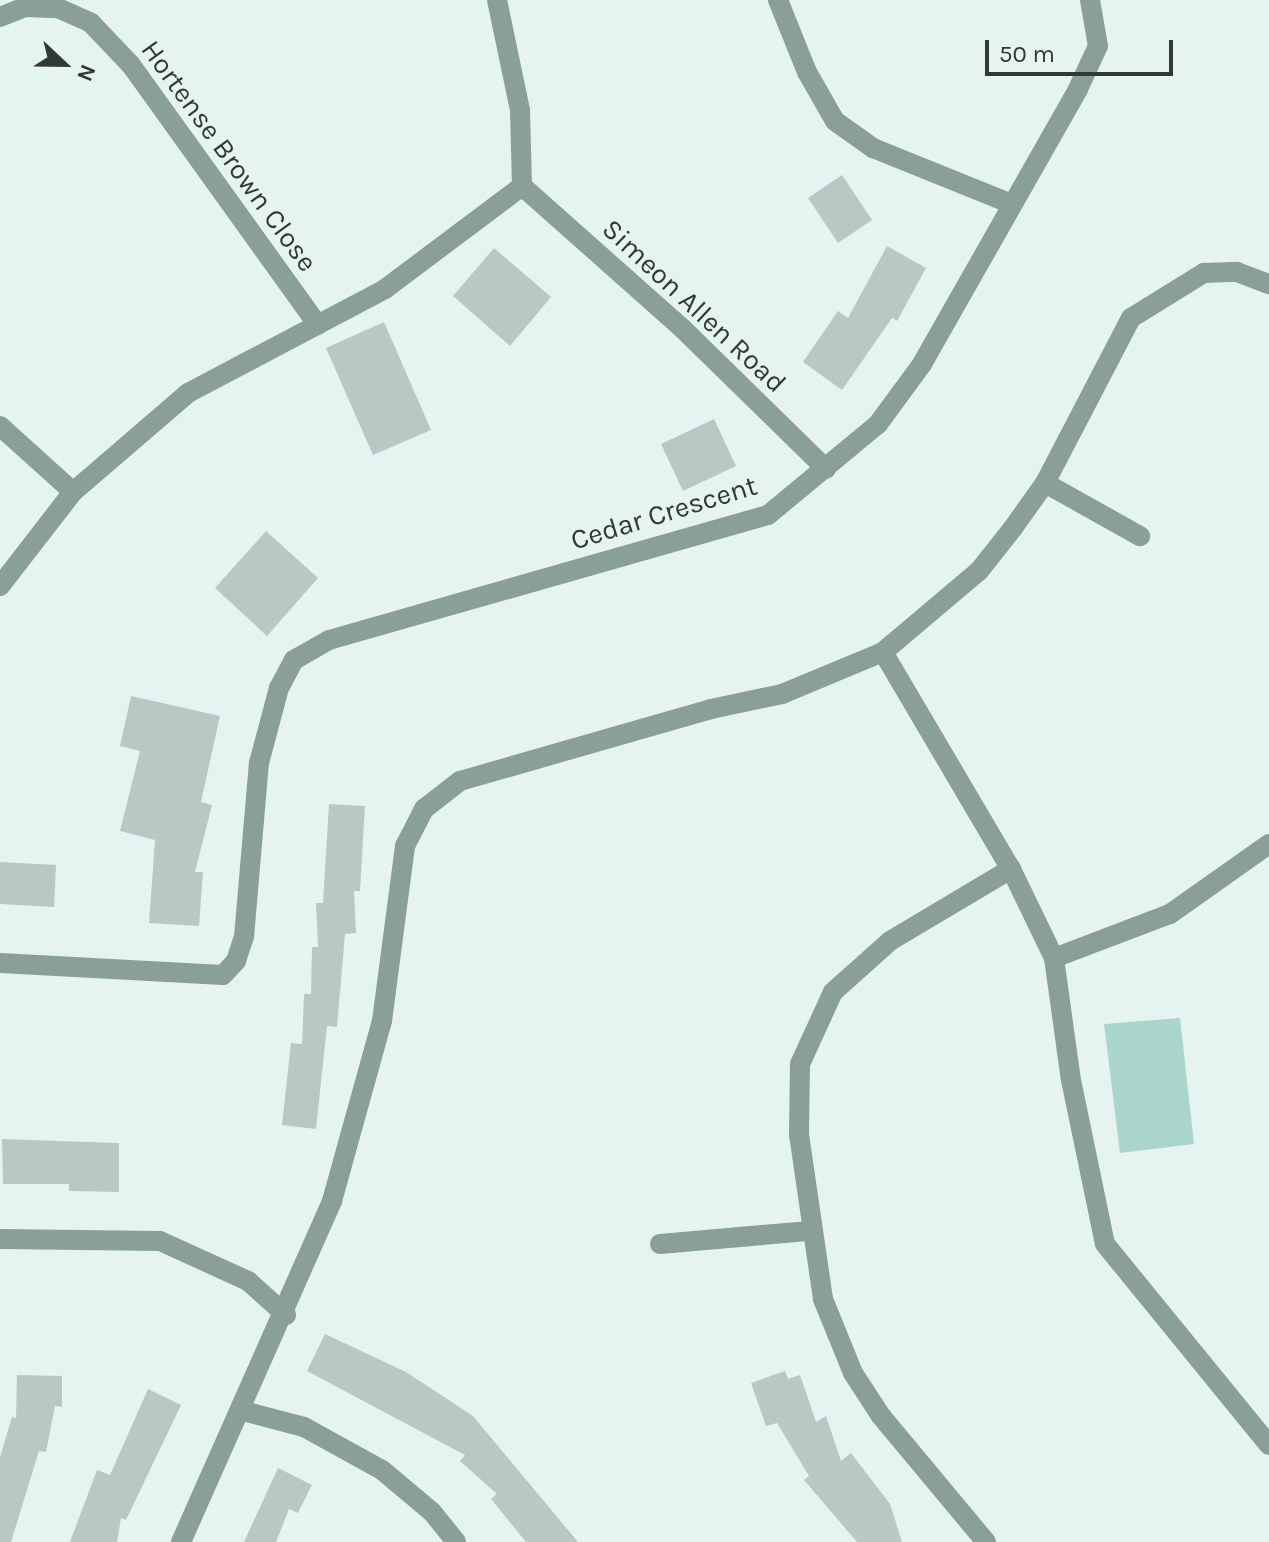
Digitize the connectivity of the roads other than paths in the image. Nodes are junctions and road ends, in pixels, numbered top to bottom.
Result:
1 (497, 0) edge
2 (778, 0) edge
3 (1090, 0) edge
4 (0, 17) edge
5 (522, 186) junction
6 (1009, 203) junction
7 (1269, 284) edge
8 (318, 325) junction
9 (0, 426) edge
10 (826, 469) junction
11 (1045, 483) junction
12 (73, 492) junction
13 (1140, 536) dead end
14 (0, 586) edge
15 (883, 652) junction
16 (1269, 844) edge
17 (1011, 869) junction
18 (1054, 958) junction
19 (0, 963) edge
20 (810, 1231) junction
21 (0, 1239) edge
22 (660, 1244) dead end
23 (286, 1315) junction
24 (243, 1411) junction
25 (1269, 1445) edge
26 (181, 1542) edge
27 (456, 1542) edge
28 (986, 1542) edge

1 - 5 street
2 - 6 street
3 - 6 street, Cedar Crescent
4 - 8 street, Hortense Brown Close
5 - 8 street
5 - 10 street, Simeon Allen Road
6 - 10 street, Cedar Crescent
7 - 11 street
8 - 12 street
9 - 12 street
10 - 19 street, Cedar Crescent
11 - 13 street
11 - 15 street
12 - 14 street
15 - 17 street
15 - 23 street
16 - 18 street
17 - 18 street
17 - 20 street
18 - 25 street
20 - 22 street
20 - 28 street
21 - 23 street
23 - 24 street
24 - 26 street
24 - 27 street

